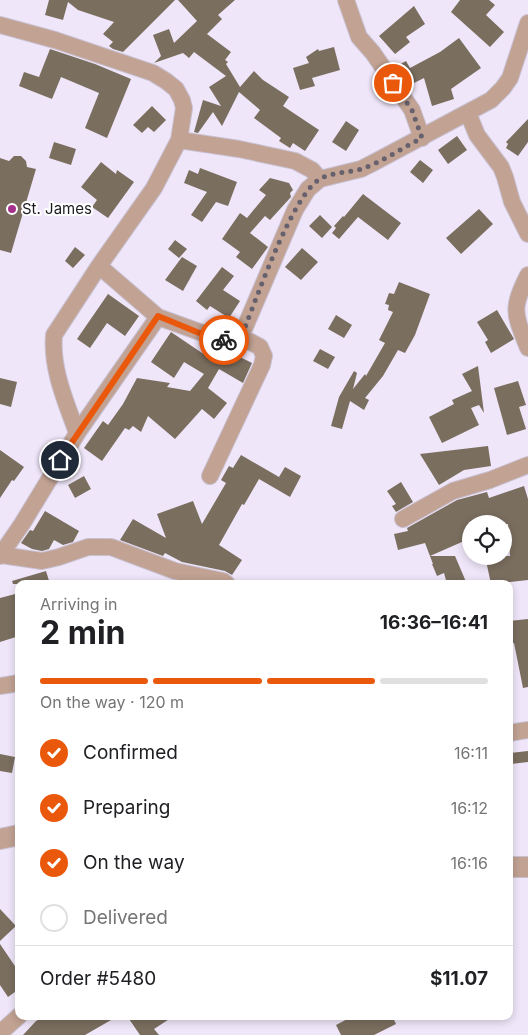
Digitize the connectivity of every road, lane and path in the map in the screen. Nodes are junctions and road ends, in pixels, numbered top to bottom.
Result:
1 (346, 0) edge
2 (528, 23) edge
3 (0, 25) edge
4 (468, 113) junction
5 (422, 138) junction
6 (179, 140) junction
7 (320, 179) junction
8 (528, 234) edge
9 (99, 266) junction
10 (528, 275) edge
11 (158, 316) junction
12 (238, 335) junction
13 (528, 348) edge
14 (78, 433) junction
15 (528, 465) edge
16 (210, 476) dead end
17 (403, 519) dead end
18 (1, 555) edge
19 (214, 580) edge
20 (15, 684) edge
21 (0, 686) edge
22 (528, 730) edge
23 (513, 733) edge
24 (15, 836) edge
25 (0, 838) edge
26 (513, 867) edge
27 (528, 867) edge
28 (15, 1020) edge
29 (0, 1033) edge

1 - 5 street
2 - 4 street
3 - 6 street
4 - 5 street
4 - 8 street
5 - 7 street
6 - 7 street
6 - 9 street
7 - 12 street
9 - 11 street
9 - 14 street
10 - 13 street
11 - 12 street
11 - 14 street
12 - 16 street
14 - 18 street
15 - 17 street
18 - 19 street
20 - 21 street
22 - 23 street
24 - 25 street
26 - 27 street
28 - 29 street

